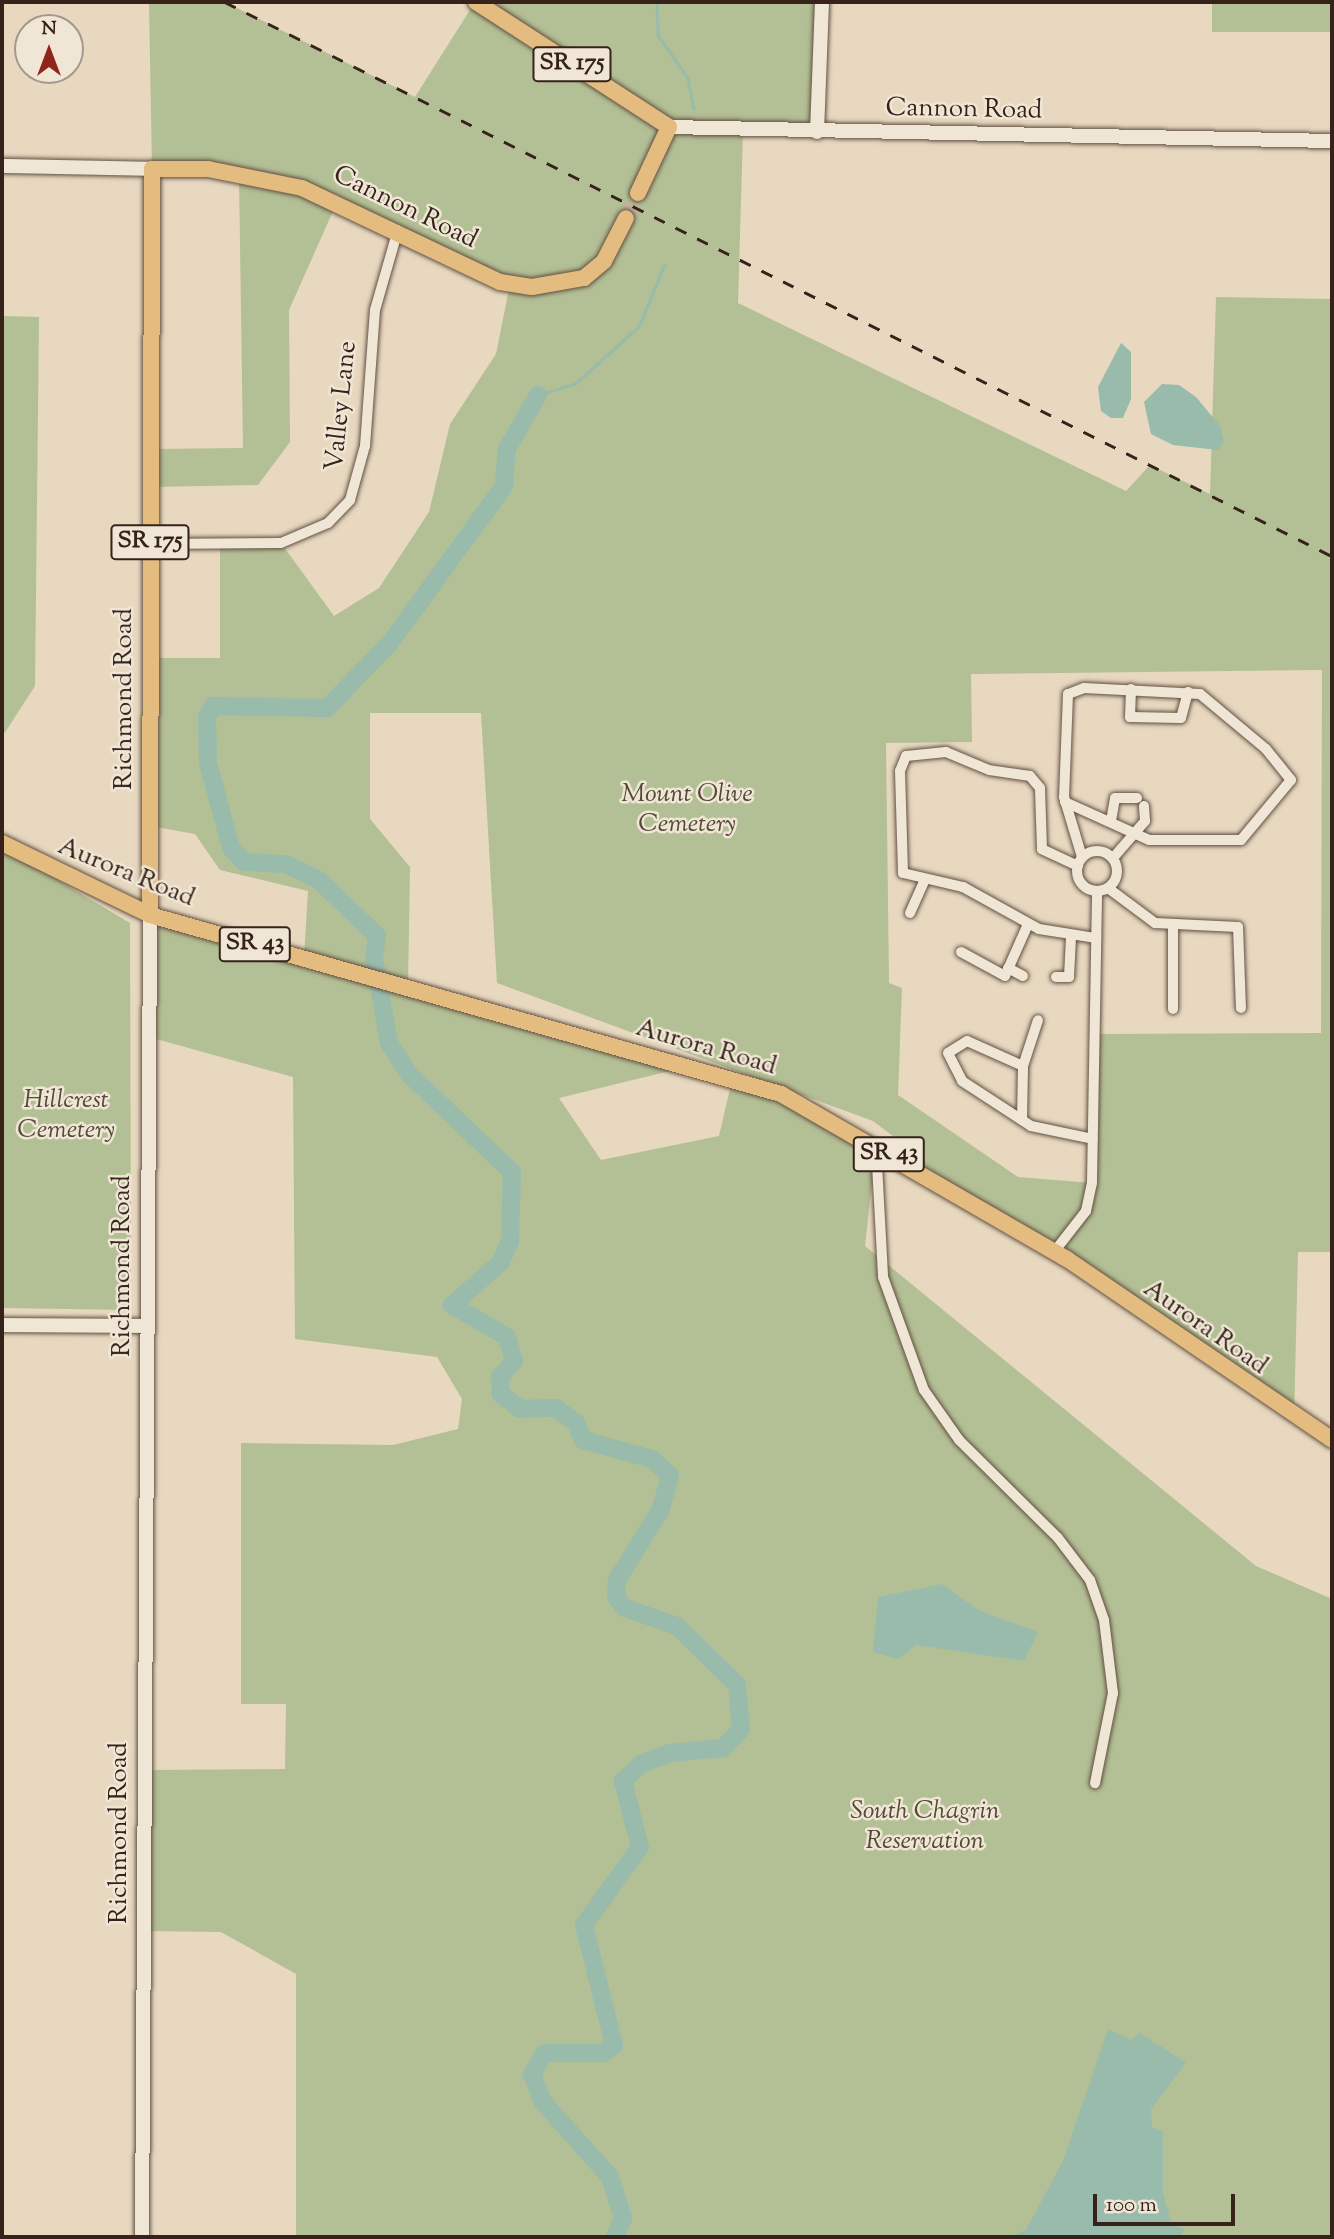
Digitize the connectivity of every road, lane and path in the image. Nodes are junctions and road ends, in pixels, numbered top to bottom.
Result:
1 (476, 2) edge
2 (822, 2) edge
3 (668, 127) junction
4 (817, 132) junction
5 (1332, 141) edge
6 (2, 166) edge
7 (152, 169) junction
8 (638, 193) tunnel mouth
9 (626, 218) tunnel mouth
10 (398, 230) junction
11 (150, 544) junction
12 (1131, 689) junction
13 (1188, 692) junction
14 (1065, 802) junction
15 (1111, 821) junction
16 (1135, 834) junction
17 (2, 844) edge
18 (1113, 858) junction
19 (1080, 862) junction
20 (923, 882) junction
21 (1108, 888) junction
22 (1097, 891) junction
23 (910, 913) dead end
24 (150, 915) junction
25 (1028, 924) junction
26 (1173, 926) junction
27 (1071, 937) junction
28 (1096, 938) junction
29 (961, 952) dead end
30 (1008, 968) junction
31 (1023, 976) dead end
32 (1056, 977) dead end
33 (1173, 1009) dead end
34 (1241, 1009) dead end
35 (1038, 1020) dead end
36 (1023, 1066) junction
37 (1022, 1120) junction
38 (1093, 1139) junction
39 (876, 1146) junction
40 (1054, 1252) junction
41 (2, 1325) edge
42 (147, 1326) junction
43 (1332, 1440) edge
44 (1095, 1783) dead end
45 (142, 2237) edge

1 - 3 main road, SR 175
2 - 4 street
3 - 4 street, Cannon Road
3 - 8 main road
4 - 5 street, Cannon Road
6 - 7 street, Cannon Road
7 - 10 main road, Cannon Road
7 - 11 main road, Richmond Road / SR 175
9 - 10 main road, Cannon Road
10 - 11 street, Valley Lane
11 - 24 main road, Richmond Road / SR 175
12 - 13 street
12 - 13 street
12 - 14 street
13 - 16 street
14 - 15 street
14 - 19 street
15 - 16 street
15 - 16 street
16 - 18 street
17 - 24 main road, Aurora Road / SR 43
18 - 19 street
18 - 21 street
19 - 20 street
19 - 22 street
20 - 23 street
20 - 25 street
21 - 22 street
21 - 26 street
22 - 28 street
24 - 39 main road, Aurora Road / SR 43
24 - 42 street, Richmond Road
25 - 27 street
25 - 30 street
26 - 33 street
26 - 34 street
27 - 28 street
27 - 32 street
28 - 38 street
29 - 30 street
30 - 31 street
35 - 36 street
36 - 37 street
36 - 37 street
37 - 38 street
38 - 40 street
39 - 40 main road, Aurora Road / SR 43
39 - 44 street
40 - 43 main road, Aurora Road / SR 43
41 - 42 street
42 - 45 street, Richmond Road

